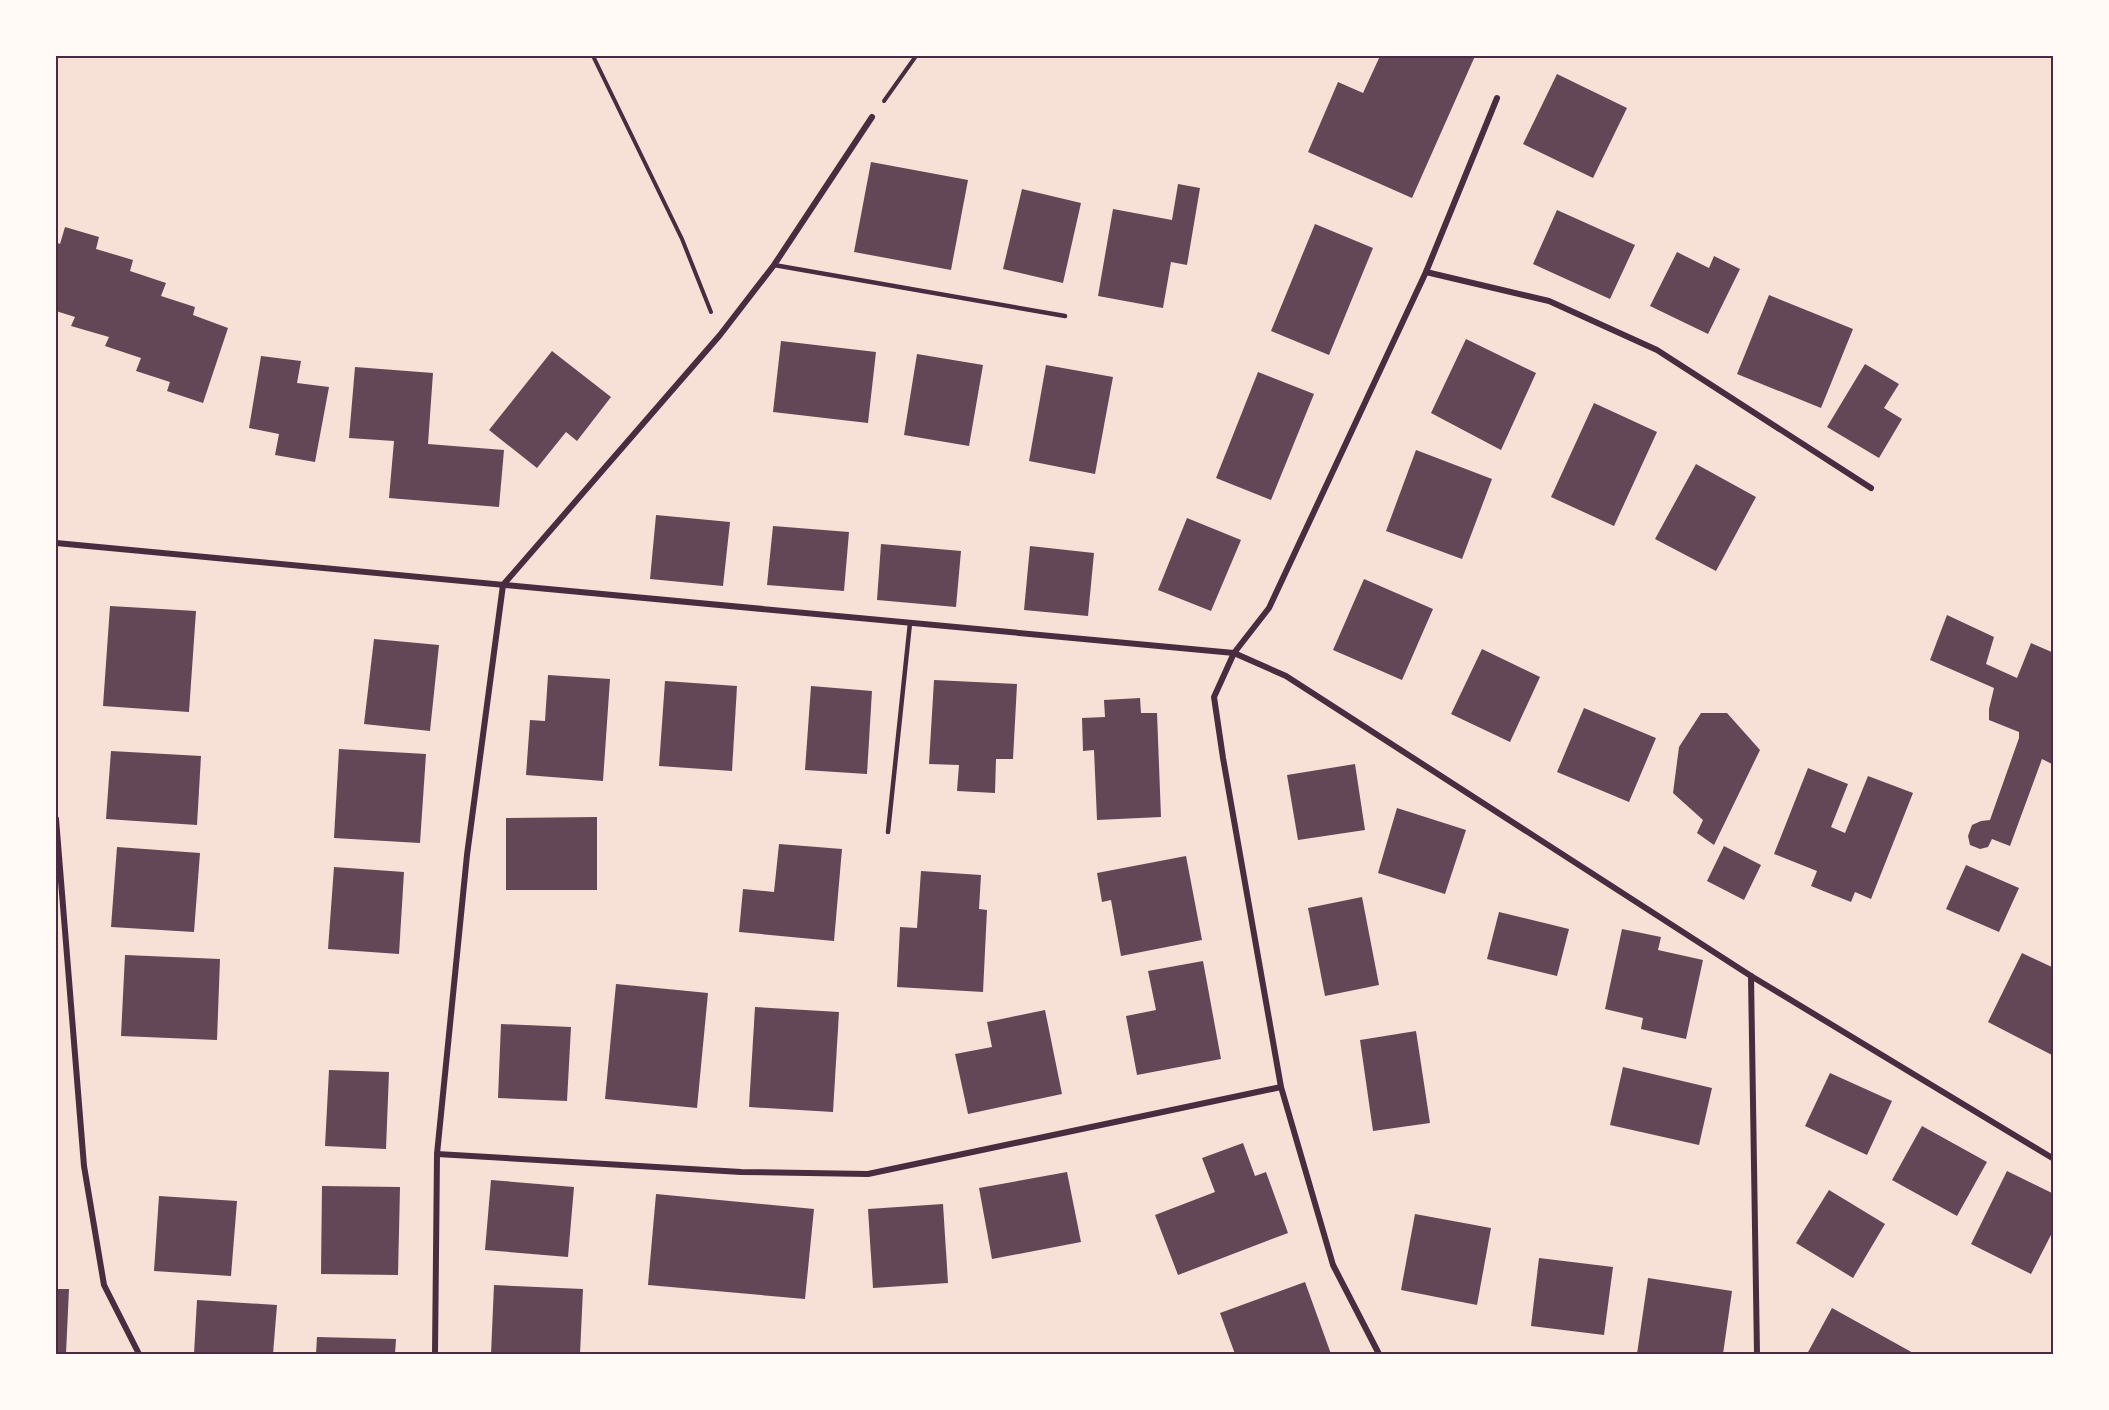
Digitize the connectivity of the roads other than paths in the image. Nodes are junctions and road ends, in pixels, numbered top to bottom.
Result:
1 (1497, 98) dead end
2 (872, 117) road end
3 (774, 265) junction
4 (1426, 273) junction
5 (1065, 316) dead end
6 (1871, 488) dead end
7 (56, 543) edge
8 (503, 585) junction
9 (910, 623) junction
10 (1234, 653) junction
11 (56, 819) edge
12 (888, 832) dead end
13 (1751, 976) junction
14 (1281, 1087) junction
15 (437, 1154) junction
16 (2054, 1159) edge
17 (139, 1354) edge
18 (435, 1354) edge
19 (1379, 1354) edge
20 (1757, 1354) edge

1 - 4 street
2 - 3 street
3 - 5 lane
3 - 8 street
4 - 6 street
4 - 10 street
7 - 8 street
8 - 9 street
8 - 15 street
9 - 10 street
9 - 12 lane
10 - 13 street
10 - 14 street
11 - 17 street
13 - 16 street
13 - 20 street
14 - 15 street
14 - 19 street
15 - 18 street

